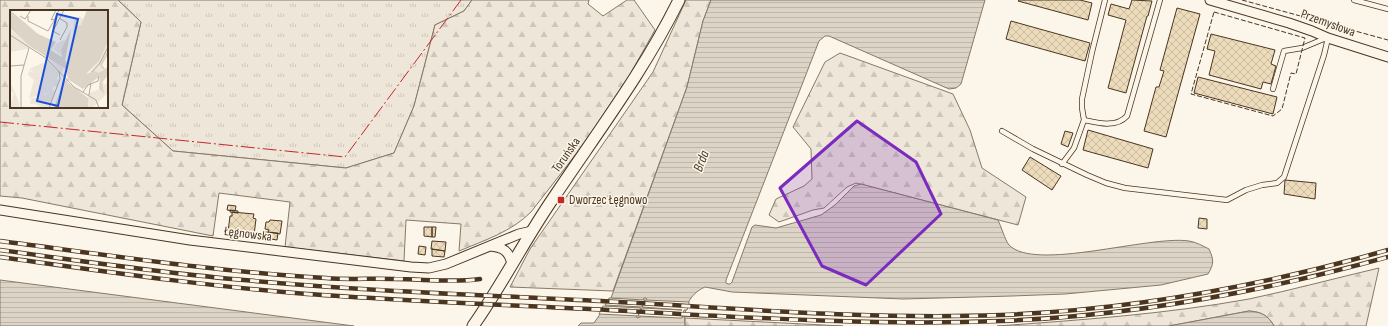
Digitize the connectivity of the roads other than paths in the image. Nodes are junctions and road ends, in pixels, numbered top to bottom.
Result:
1 (679, 0) edge
2 (1105, 0) edge
3 (1160, 0) edge
4 (1211, 0) edge
5 (1354, 0) edge
6 (1388, 9) edge
7 (1328, 38) junction
8 (1388, 57) edge
9 (1273, 89) dead end
10 (1084, 120) junction
11 (1002, 131) dead end
12 (1062, 164) junction
13 (0, 210) edge
14 (532, 231) junction
15 (490, 246) junction
16 (512, 264) junction
17 (473, 326) edge

1 - 14 street, Toruńska
2 - 10 lane
3 - 10 lane
4 - 7 street, Przemysłowa
5 - 6 lane
7 - 8 street, Przemysłowa
7 - 9 lane
7 - 12 lane
10 - 12 lane
11 - 12 lane
13 - 15 street, Łęgnowska
14 - 15 street, Łęgnowska
14 - 16 street, Toruńska
15 - 16 street
16 - 17 street, Toruńska

